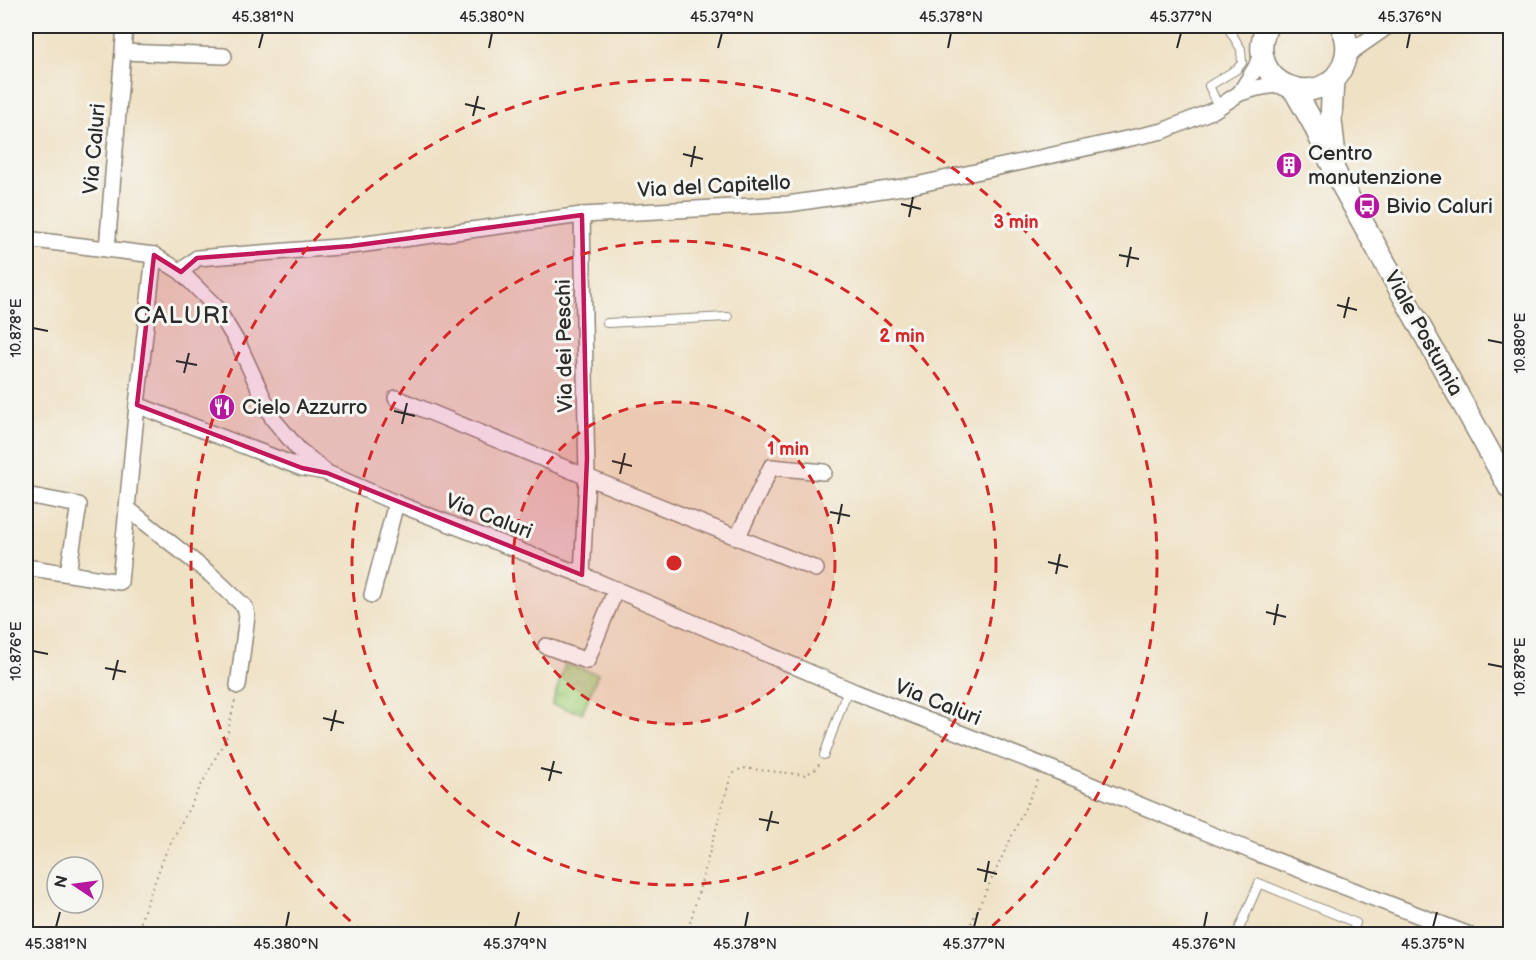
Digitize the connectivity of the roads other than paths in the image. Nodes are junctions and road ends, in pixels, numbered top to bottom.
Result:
1 (125, 26) edge
2 (1227, 26) edge
3 (1341, 26) edge
4 (1368, 26) edge
5 (1389, 26) edge
6 (1262, 35) edge
7 (123, 52) junction
8 (224, 56) dead end
9 (1345, 59) junction
10 (1333, 79) junction
11 (1288, 86) junction
12 (1240, 93) junction
13 (1219, 107) junction
14 (1338, 177) junction
15 (582, 215) junction
16 (26, 239) edge
17 (107, 249) junction
18 (154, 255) junction
19 (181, 272) junction
20 (728, 317) dead end
21 (607, 322) dead end
22 (396, 398) dead end
23 (137, 405) junction
24 (327, 472) junction
25 (824, 472) dead end
26 (587, 477) junction
27 (1510, 489) edge
28 (26, 495) edge
29 (396, 503) junction
30 (127, 508) junction
31 (737, 538) junction
32 (26, 567) edge
33 (816, 569) dead end
34 (68, 573) junction
35 (582, 575) junction
36 (616, 589) junction
37 (372, 595) dead end
38 (546, 646) dead end
39 (238, 686) road end
40 (848, 689) junction
41 (824, 755) road end
42 (1237, 934) edge
43 (1351, 934) edge
44 (1467, 934) edge

1 - 7 street, Via Caluri
2 - 13 lane
3 - 9 main road
4 - 5 street
5 - 9 street
6 - 11 main road, Viale Postumia
6 - 12 street, Via del Capitello
7 - 8 street
7 - 17 street, Via Caluri
9 - 10 main road, Viale Postumia
10 - 11 main road
10 - 14 main road, Viale Postumia
11 - 12 street, Via del Capitello
11 - 14 main road, Viale Postumia
12 - 13 street, Via del Capitello
13 - 15 street, Via del Capitello
14 - 27 main road, Viale Postumia
15 - 19 street, Via del Capitello
15 - 26 street, Via dei Peschi
16 - 17 street, Via Caluri
17 - 18 street, Via Caluri
18 - 19 street, Via Caluri
18 - 23 street
19 - 24 street, Via Caluri
20 - 21 lane
22 - 26 street
23 - 24 street, Via Caluri
23 - 30 street
24 - 29 street, Via Caluri
25 - 31 street
26 - 31 street
26 - 35 street, Via dei Peschi
28 - 34 street
29 - 35 street, Via Caluri
29 - 37 street
30 - 34 street
30 - 39 street
31 - 33 street
32 - 34 street
35 - 36 street, Via Caluri
36 - 38 street
36 - 40 street, Via Caluri
40 - 41 lane
40 - 44 street, Via Caluri
42 - 43 lane

